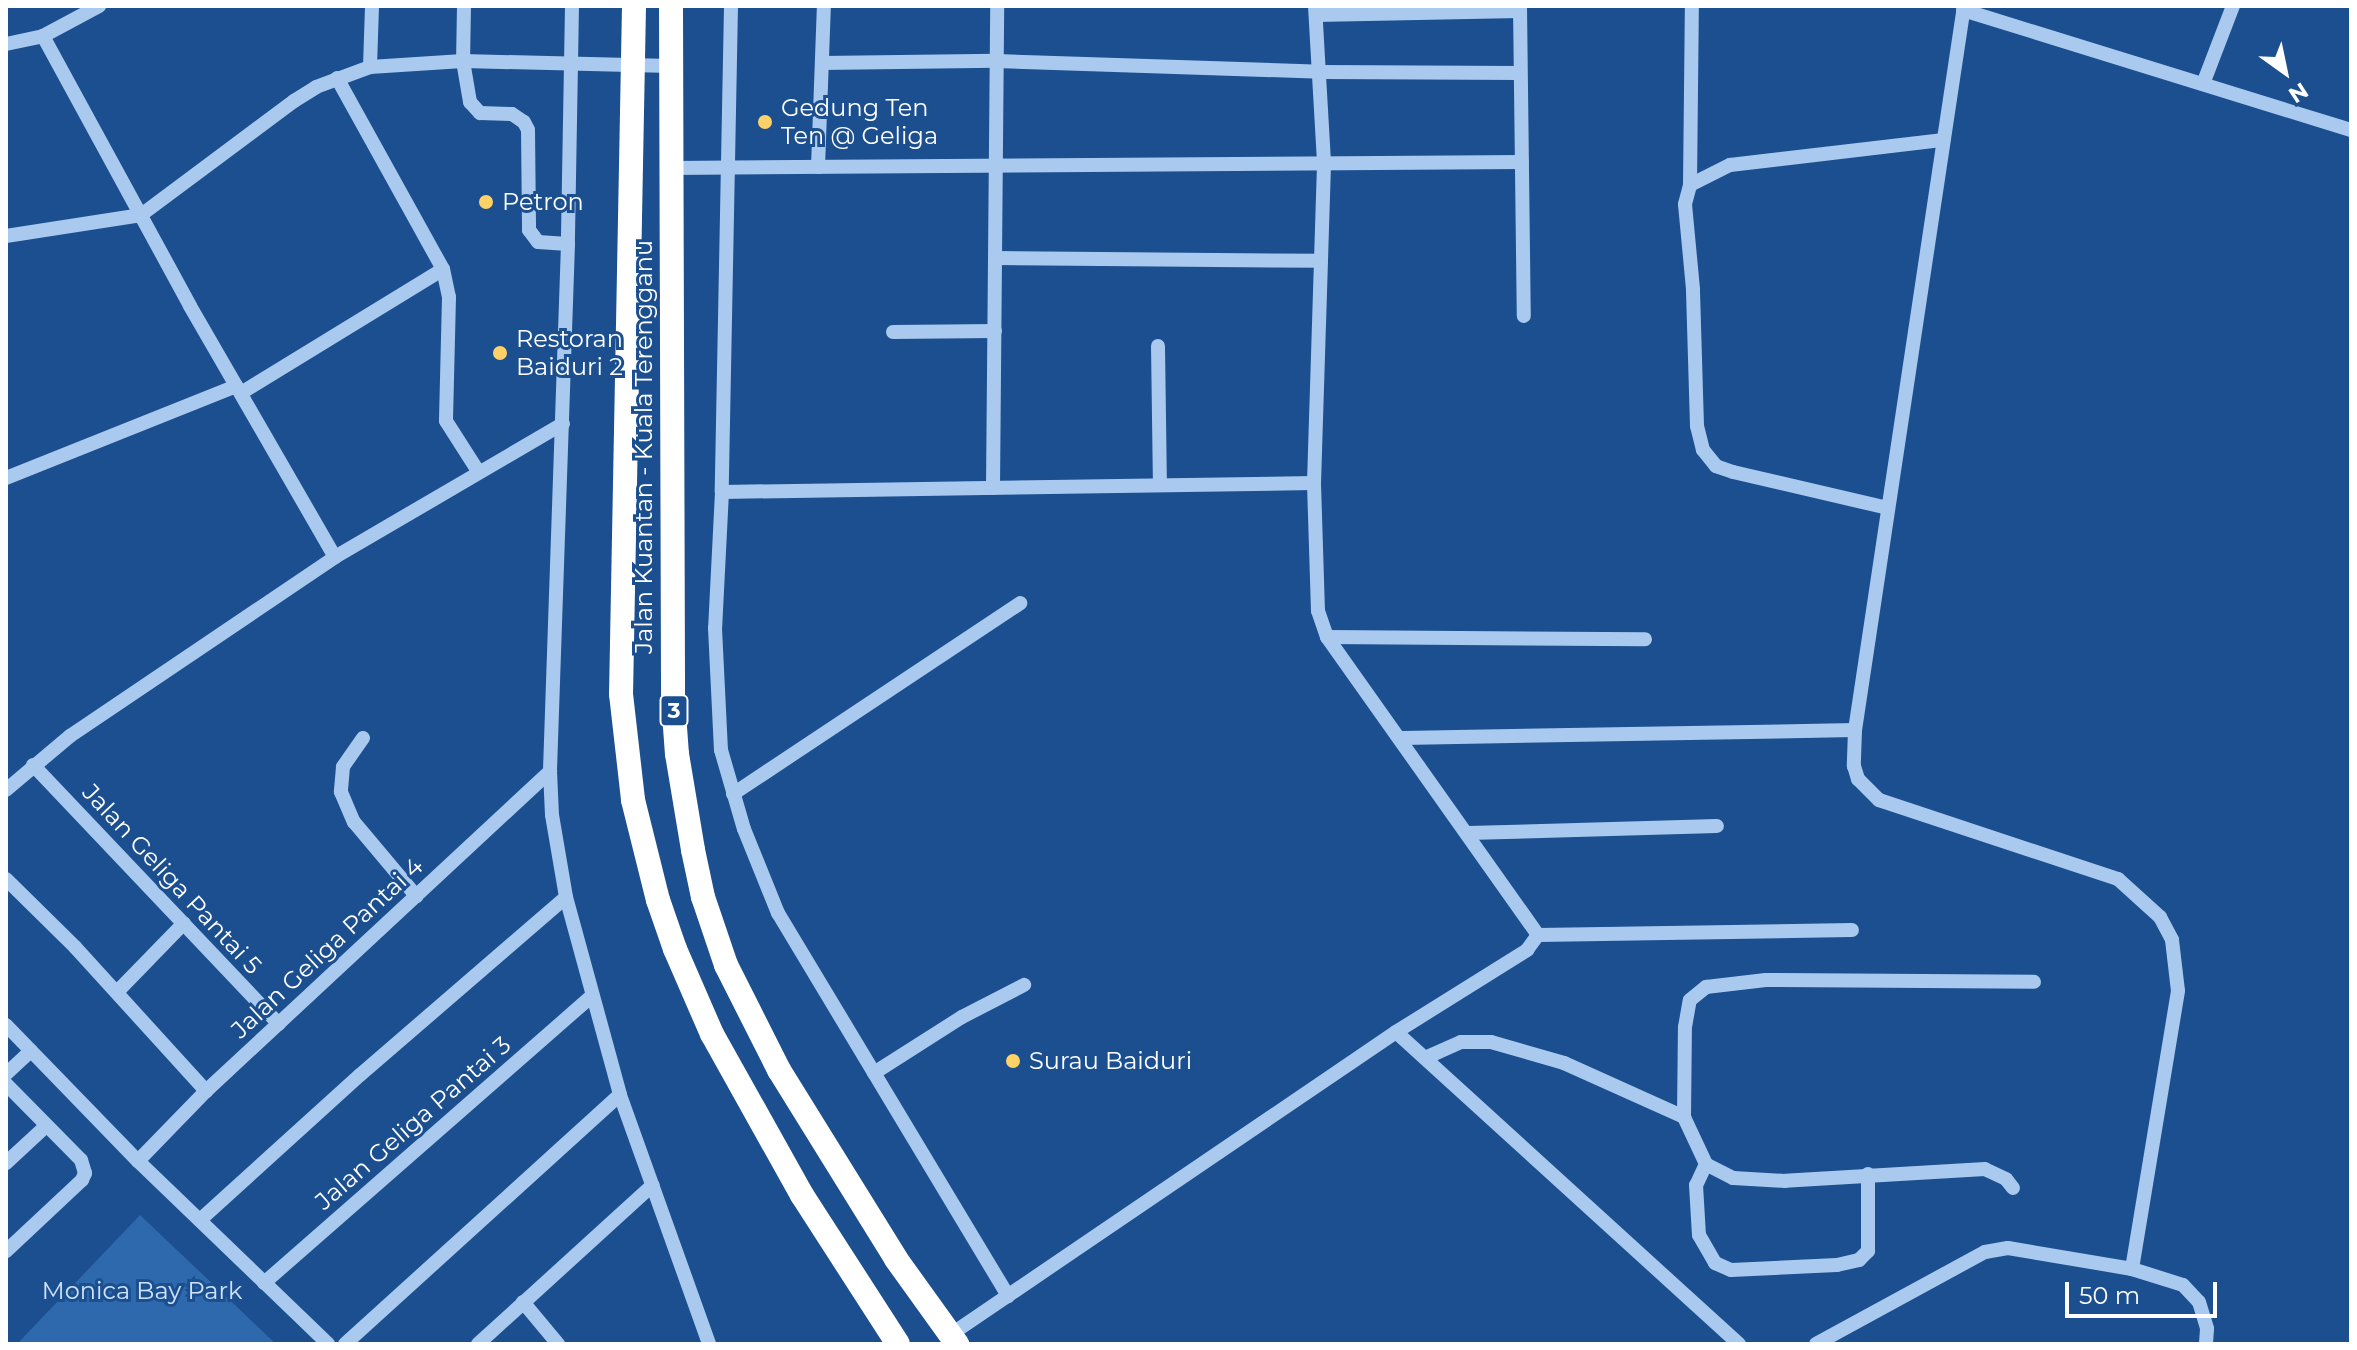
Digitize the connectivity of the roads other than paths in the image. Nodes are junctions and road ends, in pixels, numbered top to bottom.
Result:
1 (99, 6) edge
2 (372, 6) edge
3 (464, 6) edge
4 (572, 6) edge
5 (634, 6) edge
6 (671, 6) edge
7 (731, 6) edge
8 (824, 6) edge
9 (997, 6) edge
10 (1692, 6) edge
11 (2233, 6) edge
12 (1520, 8) edge
13 (1964, 8) edge
14 (1316, 11) edge
15 (43, 36) junction
16 (6, 44) edge
17 (463, 61) junction
18 (997, 61) junction
19 (822, 63) junction
20 (571, 65) junction
21 (633, 66) junction
22 (671, 66) junction
23 (370, 67) junction
24 (1321, 72) junction
25 (1520, 73) junction
26 (337, 78) junction
27 (2203, 84) junction
28 (2351, 130) edge
29 (1944, 140) junction
30 (1324, 162) junction
31 (1522, 162) junction
32 (997, 165) junction
33 (818, 167) junction
34 (671, 168) junction
35 (729, 168) junction
36 (1690, 185) junction
37 (141, 215) junction
38 (6, 236) edge
39 (568, 244) junction
40 (996, 258) junction
41 (1321, 261) junction
42 (443, 269) junction
43 (1524, 316) dead end
44 (995, 331) junction
45 (893, 332) dead end
46 (1158, 346) dead end
47 (238, 390) junction
48 (563, 424) junction
49 (478, 471) junction
50 (6, 478) edge
51 (1314, 483) junction
52 (1160, 485) junction
53 (993, 488) junction
54 (722, 492) junction
55 (1888, 508) junction
56 (335, 557) junction
57 (1020, 603) dead end
58 (1327, 637) junction
59 (1645, 639) dead end
60 (1855, 730) junction
61 (363, 738) dead end
62 (1402, 738) junction
63 (33, 765) junction
64 (550, 771) junction
65 (6, 790) edge
66 (733, 794) junction
67 (1717, 826) dead end
68 (1468, 833) junction
69 (6, 879) edge
70 (416, 896) junction
71 (566, 897) junction
72 (184, 923) junction
73 (1852, 930) dead end
74 (1538, 935) junction
75 (2034, 982) dead end
76 (1024, 985) dead end
77 (117, 992) junction
78 (591, 997) junction
79 (279, 1024) junction
80 (6, 1025) edge
81 (1396, 1032) junction
82 (31, 1051) junction
83 (1425, 1058) junction
84 (874, 1073) junction
85 (6, 1074) edge
86 (6, 1084) edge
87 (206, 1091) junction
88 (620, 1095) junction
89 (1684, 1117) junction
90 (46, 1126) junction
91 (138, 1161) junction
92 (6, 1163) edge
93 (1706, 1164) junction
94 (1868, 1174) junction
95 (653, 1185) junction
96 (2013, 1188) dead end
97 (200, 1220) junction
98 (6, 1251) edge
99 (2132, 1269) junction
100 (264, 1283) junction
101 (1008, 1296) junction
102 (523, 1302) junction
103 (954, 1339) edge
104 (328, 1344) edge
105 (345, 1344) edge
106 (478, 1344) edge
107 (558, 1344) edge
108 (709, 1344) edge
109 (898, 1344) edge
110 (1739, 1344) edge
111 (1816, 1344) edge
112 (2206, 1344) edge

1 - 15 street
2 - 23 street
3 - 17 street
4 - 20 street
5 - 21 highway, Jalan Kuantan - Kuala Terengganu / 3
6 - 22 highway, Jalan Kuantan - Kuala Terengganu / 3
7 - 35 street
8 - 19 street
9 - 18 street
10 - 36 street
11 - 27 street
12 - 14 street
12 - 25 street
13 - 27 street
13 - 29 street
14 - 24 street
15 - 16 street
15 - 37 street
17 - 20 street
17 - 23 street
17 - 39 street
18 - 19 street
18 - 24 street
18 - 32 street
19 - 33 street
20 - 21 street
20 - 39 street
21 - 22 street
21 - 109 highway, Jalan Kuantan - Kuala Terengganu / 3
22 - 34 highway, Jalan Kuantan - Kuala Terengganu / 3
23 - 26 street
24 - 25 street
24 - 30 street
25 - 31 street
26 - 37 street
26 - 42 street
27 - 28 street
29 - 36 street
29 - 55 street
30 - 31 street
30 - 32 street
30 - 41 street
31 - 43 street
32 - 33 street
32 - 40 street
33 - 35 street
34 - 35 street
34 - 103 highway, Jalan Kuantan - Kuala Terengganu / 3
35 - 54 street
36 - 55 street
37 - 38 street
37 - 47 street
39 - 48 street
40 - 41 street
40 - 44 street
41 - 51 street
42 - 47 street
42 - 49 street
44 - 45 street
44 - 53 street
46 - 52 street
47 - 50 street
47 - 56 street
48 - 49 street
48 - 64 street
49 - 56 street
51 - 52 street
51 - 58 street
52 - 53 street
53 - 54 street
54 - 66 street
55 - 60 street
56 - 63 street
57 - 66 street
58 - 59 street
58 - 62 street
60 - 62 street
60 - 99 street
61 - 70 street
62 - 68 street
63 - 65 street
63 - 72 street, Jalan Geliga Pantai 5
64 - 70 street, Jalan Geliga Pantai 4
64 - 71 street
66 - 84 street
67 - 68 street
68 - 74 street
69 - 77 street
70 - 79 street, Jalan Geliga Pantai 4
71 - 78 street
71 - 97 street
72 - 77 street
72 - 79 street, Jalan Geliga Pantai 5
73 - 74 street
74 - 81 street
75 - 89 street
76 - 84 street
77 - 87 street
78 - 88 street
78 - 100 street, Jalan Geliga Pantai 3
79 - 87 street, Jalan Geliga Pantai 4
80 - 82 street
81 - 83 street
81 - 101 street
82 - 85 street
82 - 91 street
83 - 89 street
83 - 110 street
84 - 101 street
86 - 90 street
87 - 91 street, Jalan Geliga Pantai 4
88 - 95 street
88 - 105 street
89 - 93 street
90 - 92 street
90 - 98 street
91 - 97 street
93 - 94 street
93 - 94 street
94 - 96 street
95 - 102 street
95 - 108 street
97 - 100 street
99 - 111 street
99 - 112 street
100 - 104 street
101 - 103 street
102 - 106 street
102 - 107 street

